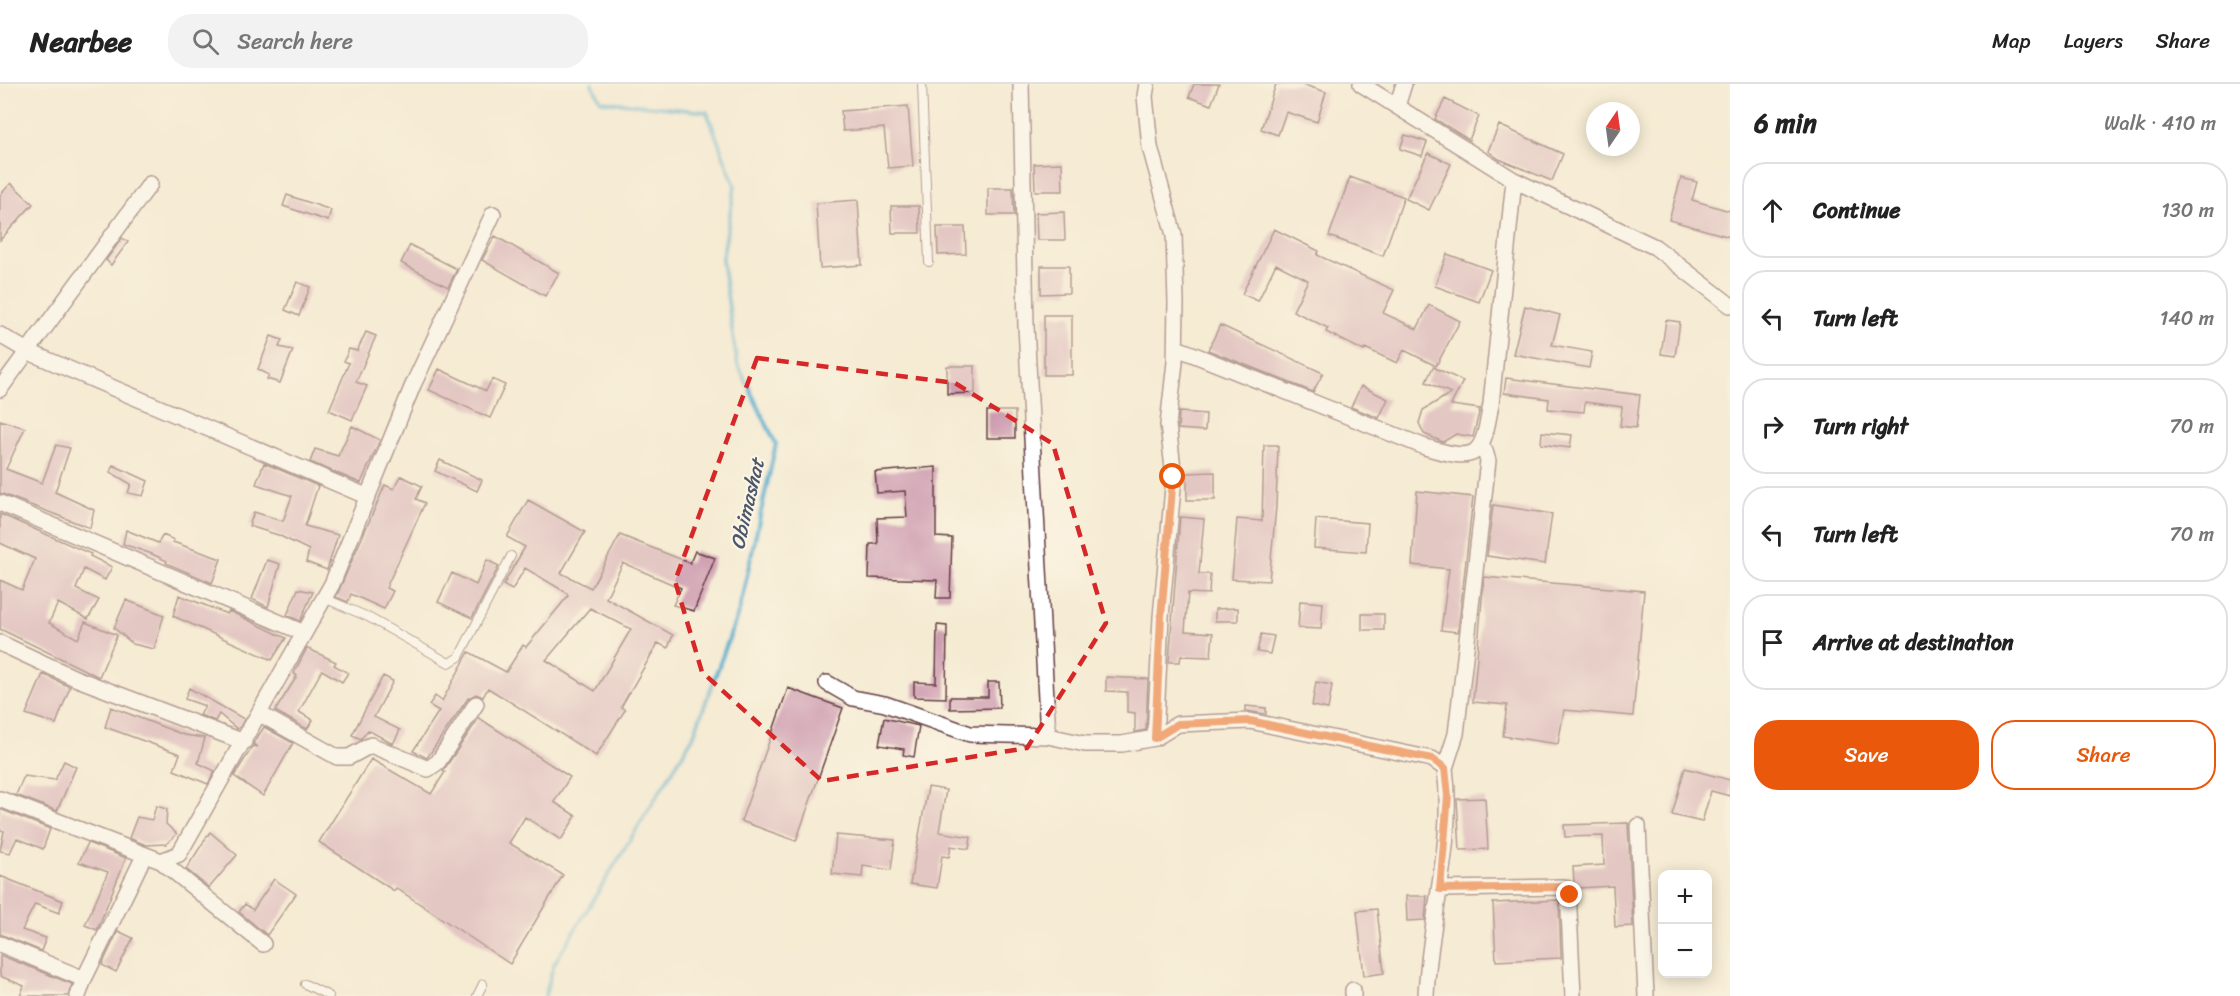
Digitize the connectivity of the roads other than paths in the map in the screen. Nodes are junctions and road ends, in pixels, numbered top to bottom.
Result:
1 (922, 84) edge
2 (1021, 84) edge
3 (1147, 84) edge
4 (1361, 84) edge
5 (1404, 84) edge
6 (1397, 106) junction
7 (1514, 180) junction
8 (150, 184) dead end
9 (493, 214) dead end
10 (928, 262) dead end
11 (1729, 302) edge
12 (0, 335) edge
13 (1182, 350) dead end
14 (29, 352) junction
15 (0, 389) edge
16 (1481, 448) junction
17 (366, 496) junction
18 (0, 503) edge
19 (511, 556) dead end
20 (324, 598) junction
21 (304, 633) junction
22 (0, 643) edge
23 (827, 683) dead end
24 (476, 705) dead end
25 (260, 714) junction
26 (1048, 736) junction
27 (1155, 738) junction
28 (244, 742) junction
29 (1445, 768) junction
30 (0, 799) edge
31 (1638, 826) dead end
32 (144, 856) junction
33 (160, 861) junction
34 (1440, 889) junction
35 (0, 944) edge
36 (263, 944) dead end
37 (84, 979) junction
38 (305, 984) dead end
39 (483, 984) dead end
40 (78, 996) edge
41 (329, 996) edge
42 (477, 996) edge
43 (1426, 996) edge
44 (1573, 996) edge
45 (1646, 996) edge

1 - 10 lane
2 - 26 street
3 - 27 street
4 - 6 street
5 - 6 street
6 - 7 street
7 - 11 street
7 - 16 street
8 - 14 street
9 - 17 street
12 - 14 street
13 - 16 street
14 - 15 street
14 - 17 street
16 - 29 street
17 - 20 street
18 - 21 street
19 - 20 lane
20 - 21 street
21 - 25 street
22 - 28 street
23 - 26 street
24 - 25 street
25 - 28 street
26 - 27 street
27 - 29 street
28 - 33 street
29 - 34 street
30 - 32 street
31 - 45 street
32 - 33 street
32 - 37 street
33 - 36 street
34 - 43 street
34 - 44 street
35 - 37 street
37 - 40 street
38 - 41 lane
39 - 42 lane

